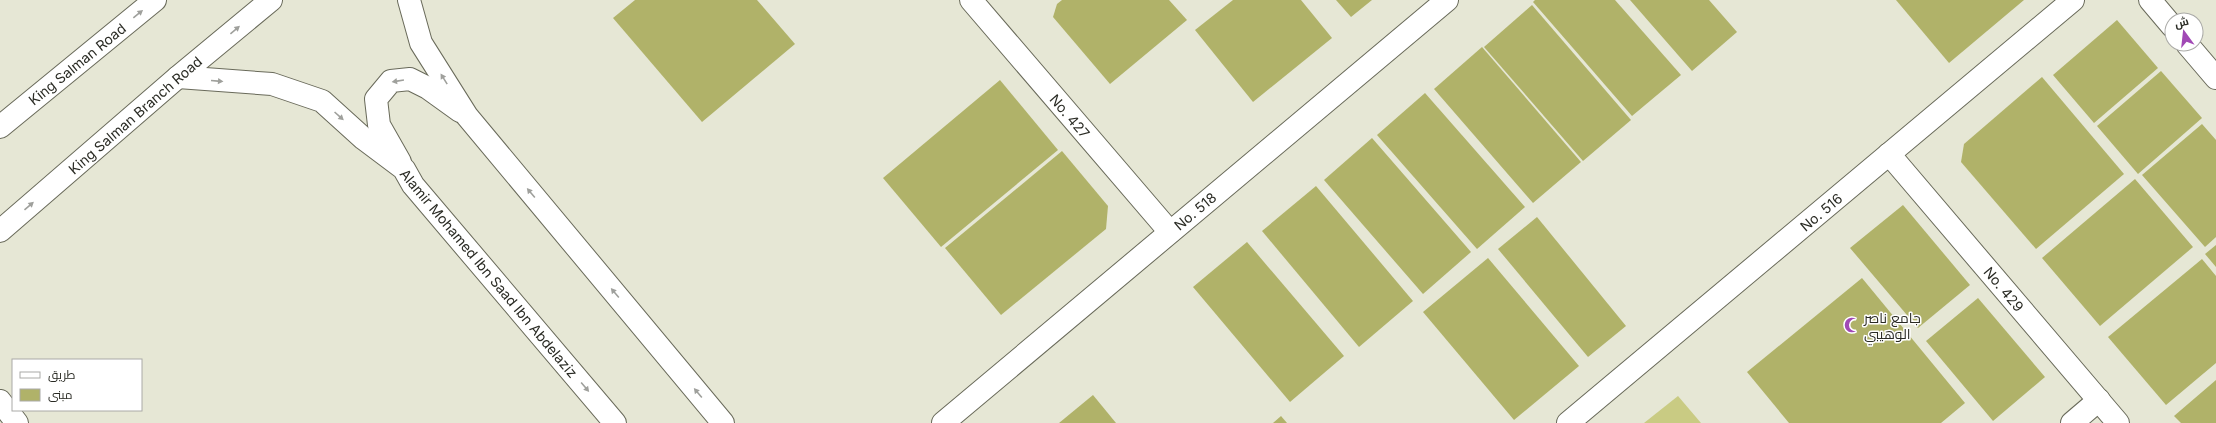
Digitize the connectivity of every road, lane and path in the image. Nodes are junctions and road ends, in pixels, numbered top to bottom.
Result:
1 (155, 0) edge
2 (271, 0) edge
3 (409, 0) edge
4 (971, 0) edge
5 (1447, 0) edge
6 (2074, 0) edge
7 (2150, 0) edge
8 (2164, 17) edge
9 (2194, 52) edge
10 (178, 77) junction
11 (2216, 78) edge
12 (467, 116) junction
13 (0, 127) edge
14 (1889, 154) junction
15 (404, 169) junction
16 (0, 232) edge
17 (1170, 232) junction
18 (2099, 400) junction
19 (0, 402) edge
20 (17, 423) edge
21 (615, 423) edge
22 (723, 423) edge
23 (943, 423) edge
24 (1568, 423) edge
25 (2072, 423) edge
26 (2118, 423) edge

13 -> 1 main road, King Salman Road
10 -> 2 main road, King Salman Branch Road
12 -> 3 main road
4 - 17 main road, No. 427
5 - 17 main road, No. 518
6 - 14 main road, No. 516
7 - 8 main road
9 - 11 main road
10 -> 15 main road, Alamir Mohamed Ibn Saad Ibn Abdelaziz
16 -> 10 main road, King Salman Branch Road
12 -> 15 main road
22 -> 12 main road
14 - 18 main road, No. 429
14 - 24 main road, No. 516
15 -> 21 main road, Alamir Mohamed Ibn Saad Ibn Abdelaziz
17 - 23 main road, No. 518
18 - 25 main road
18 - 26 main road, No. 429
19 - 20 main road

